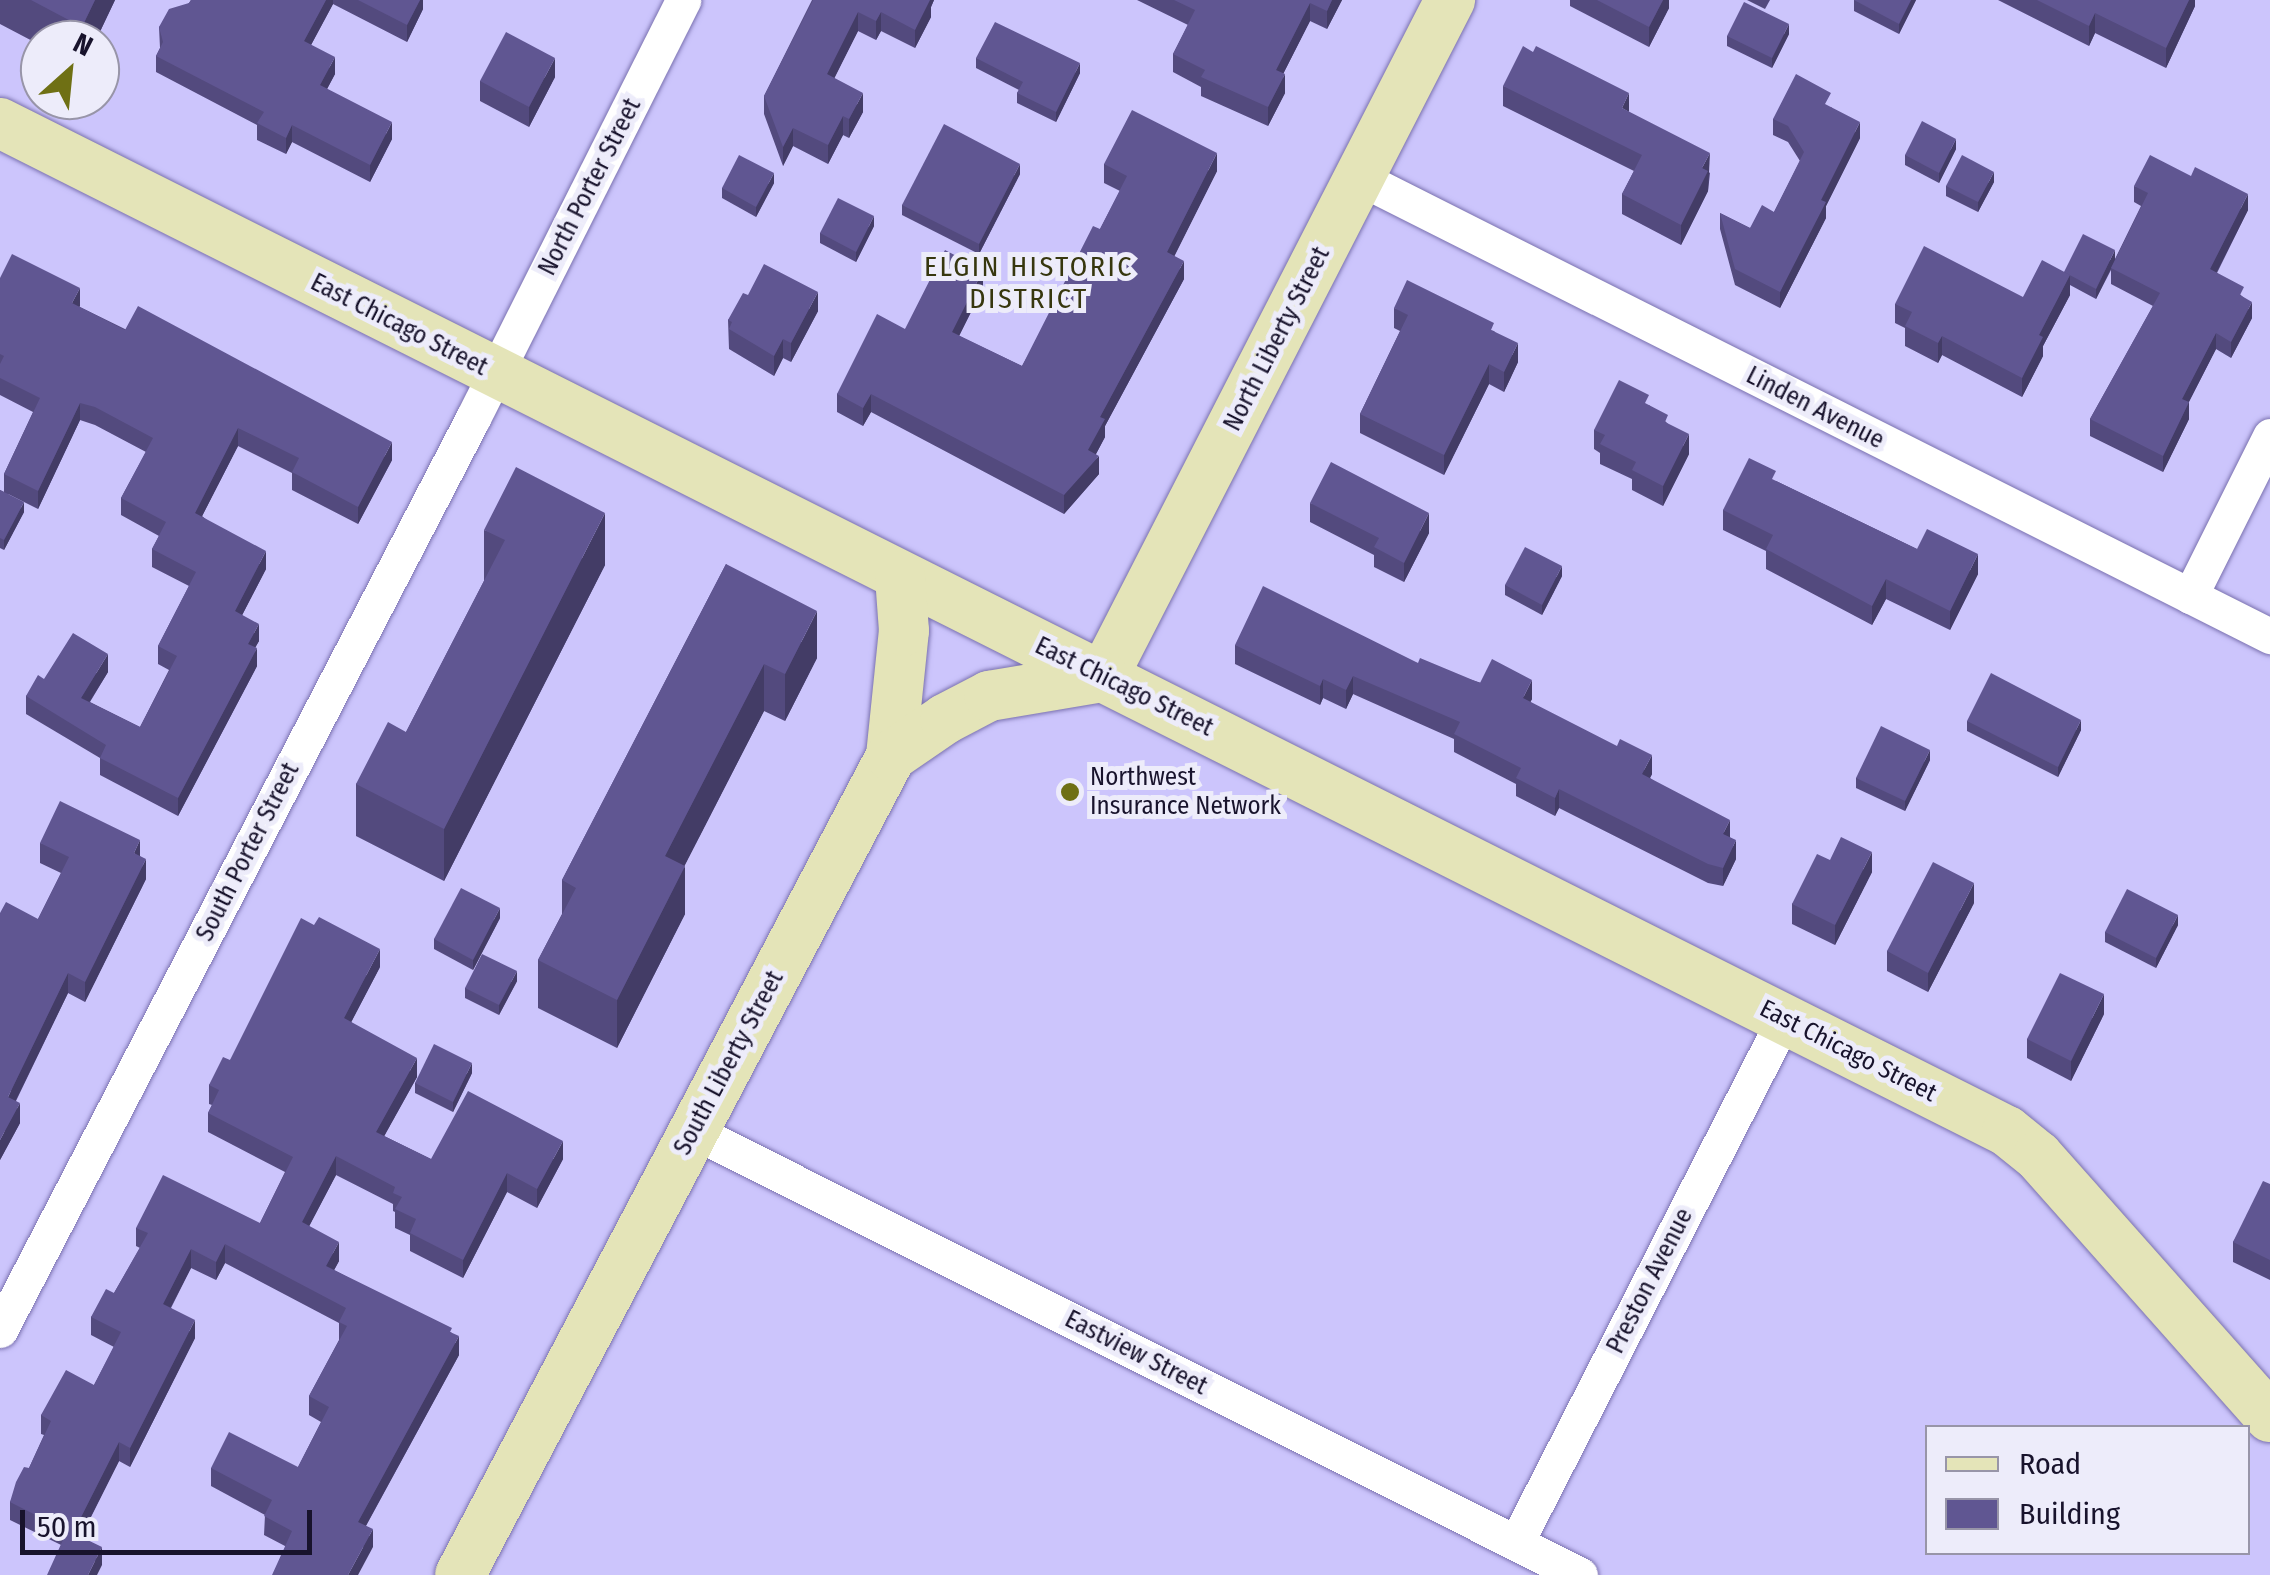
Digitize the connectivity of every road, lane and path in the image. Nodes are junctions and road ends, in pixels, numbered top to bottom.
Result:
1 (683, 0) edge
2 (1450, 0) edge
3 (0, 123) edge
4 (1360, 178) junction
5 (496, 373) junction
6 (2270, 436) edge
7 (900, 576) junction
8 (2190, 596) junction
9 (2270, 636) edge
10 (1102, 678) junction
11 (892, 756) junction
12 (1784, 1019) junction
13 (692, 1131) junction
14 (0, 1330) edge
15 (2270, 1417) edge
16 (1516, 1542) junction
17 (460, 1575) edge
18 (1580, 1575) edge

1 - 5 street, North Porter Street
2 - 4 main road, North Liberty Street
3 - 5 main road, East Chicago Street
4 - 8 street, Linden Avenue
4 - 10 main road, North Liberty Street
5 - 7 main road, East Chicago Street
5 - 14 street, South Porter Street
6 - 8 street
7 - 10 main road, East Chicago Street
7 - 11 main road
8 - 9 street, Linden Avenue
10 - 11 main road, South Liberty Street
10 - 12 main road, East Chicago Street
11 - 13 main road, South Liberty Street
12 - 15 main road, East Chicago Street
12 - 16 street, Preston Avenue
13 - 16 street, Eastview Street
13 - 17 main road, South Liberty Street
16 - 18 street, Eastview Street

